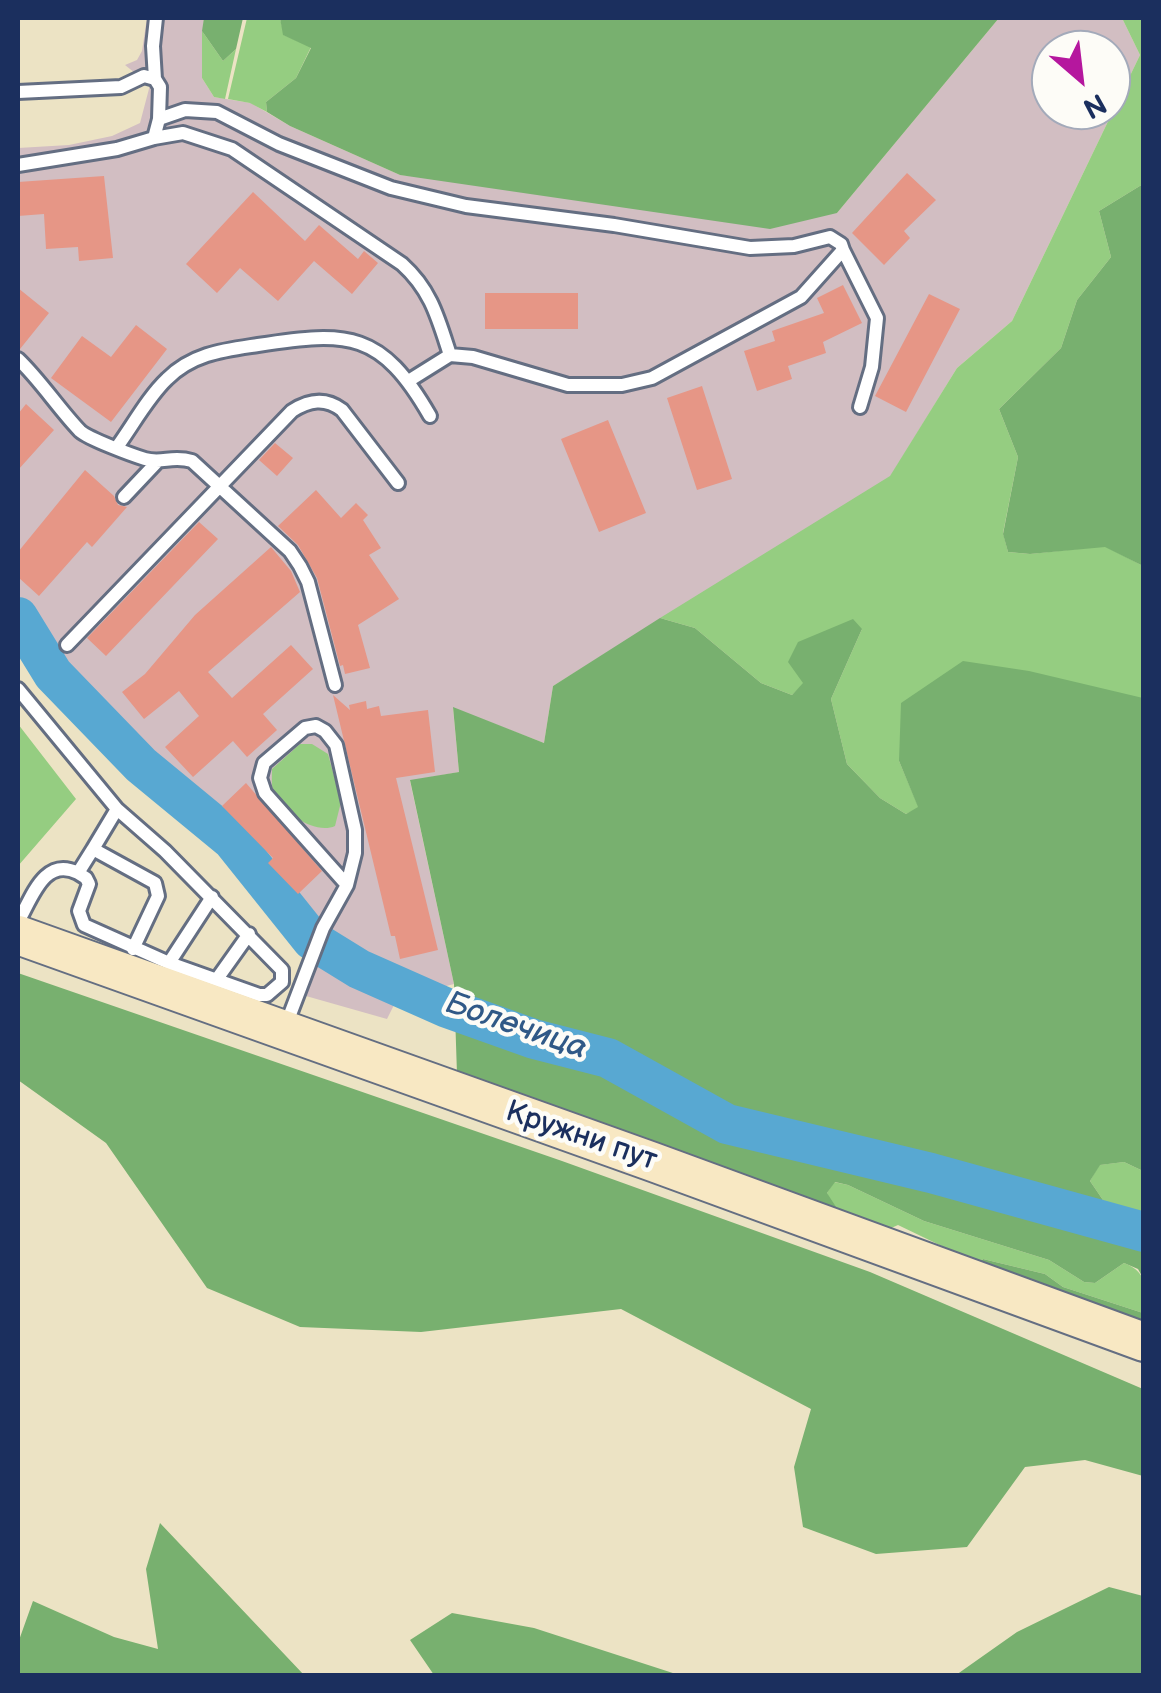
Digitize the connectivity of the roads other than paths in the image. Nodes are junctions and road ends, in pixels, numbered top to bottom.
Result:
1 (156, 18) edge
2 (155, 79) junction
3 (18, 92) edge
4 (159, 119) junction
5 (154, 138) junction
6 (18, 166) edge
7 (843, 250) junction
8 (450, 355) junction
9 (18, 358) edge
10 (410, 380) junction
11 (860, 406) dead end
12 (430, 416) dead end
13 (117, 447) junction
14 (158, 461) junction
15 (398, 483) dead end
16 (219, 486) junction
17 (124, 498) dead end
18 (66, 646) dead end
19 (335, 685) dead end
20 (18, 689) edge
21 (117, 809) junction
22 (94, 849) junction
23 (78, 873) junction
24 (346, 884) junction
25 (212, 897) junction
26 (18, 922) edge
27 (249, 934) junction
28 (18, 935) edge
29 (133, 949) junction
30 (168, 963) junction
31 (217, 979) junction
32 (284, 1031) junction
33 (1144, 1342) edge

1 - 2 lane
2 - 3 lane
2 - 4 lane
4 - 5 lane
4 - 7 lane
5 - 6 lane
5 - 8 lane
7 - 8 lane
7 - 11 lane
8 - 10 lane
9 - 13 lane
10 - 12 lane
10 - 13 lane
13 - 14 lane
14 - 16 lane
14 - 17 lane
15 - 16 lane
16 - 18 lane
16 - 19 lane
20 - 21 lane
21 - 22 lane
21 - 25 lane
22 - 23 lane
22 - 29 lane
23 - 26 lane
23 - 29 lane
24 - 24 lane
24 - 32 lane
25 - 27 lane
25 - 30 lane
27 - 31 lane
27 - 31 lane
28 - 32 main road, Кружни пут
29 - 30 lane
30 - 31 lane
32 - 33 main road, Кружни пут

